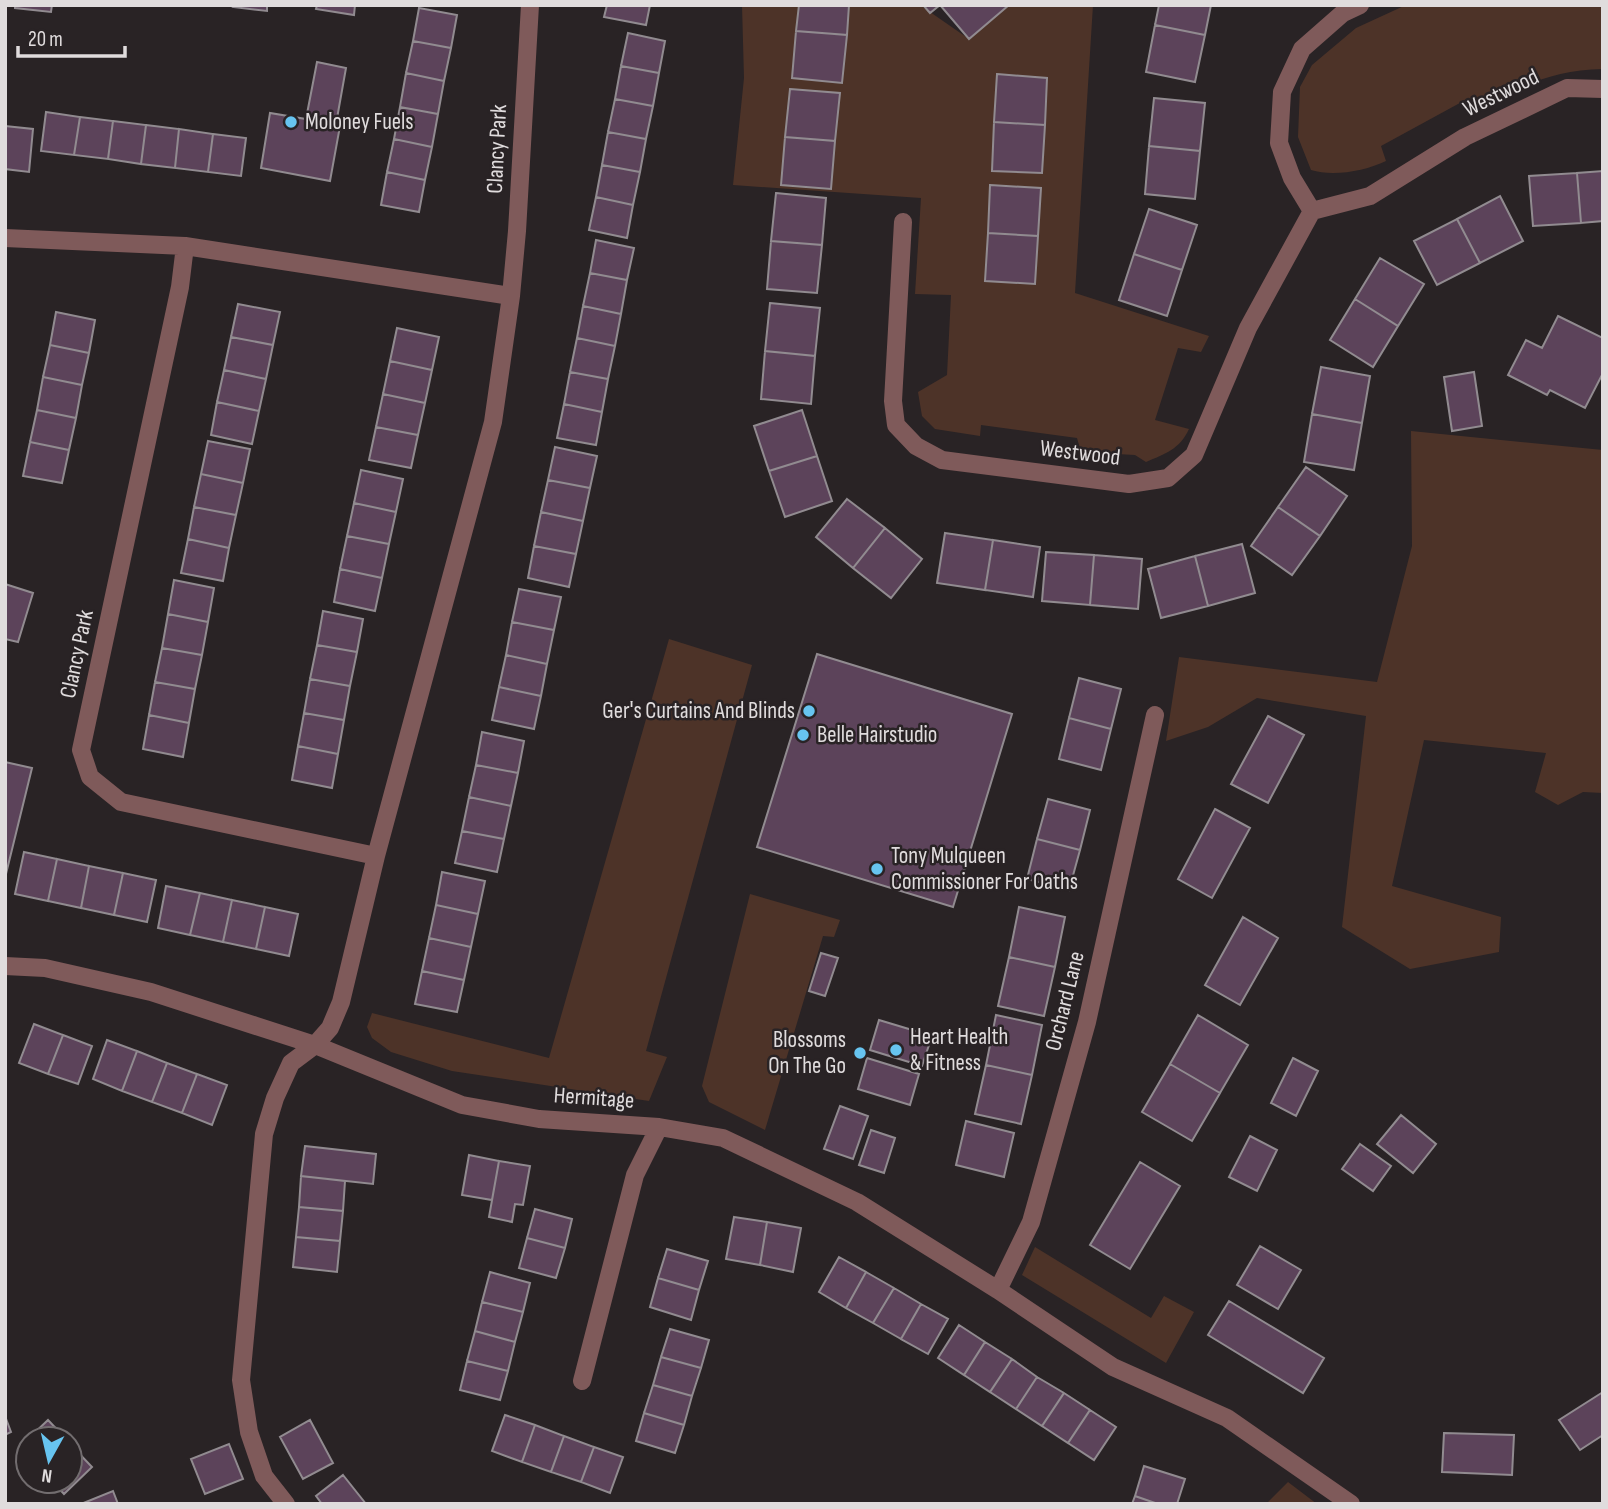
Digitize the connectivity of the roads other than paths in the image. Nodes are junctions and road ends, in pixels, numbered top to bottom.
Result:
1 (530, 5) edge
2 (1360, 5) edge
3 (1603, 89) edge
4 (1312, 211) junction
5 (903, 222) dead end
6 (5, 238) edge
7 (185, 246) junction
8 (511, 296) junction
9 (1154, 715) dead end
10 (376, 856) junction
11 (5, 966) edge
12 (315, 1045) junction
13 (659, 1127) junction
14 (998, 1290) junction
15 (582, 1381) dead end
16 (286, 1504) edge
17 (1352, 1504) edge

1 - 8 street, Clancy Park
2 - 4 street
3 - 4 street, Westwood
4 - 5 street, Westwood
6 - 7 street
7 - 8 street
7 - 10 street, Clancy Park
8 - 10 street, Clancy Park
9 - 14 street, Orchard Lane
10 - 12 street, Clancy Park
11 - 12 street, Hermitage
12 - 13 street, Hermitage
12 - 16 street
13 - 14 street
13 - 15 street, Hermitage
14 - 17 street

